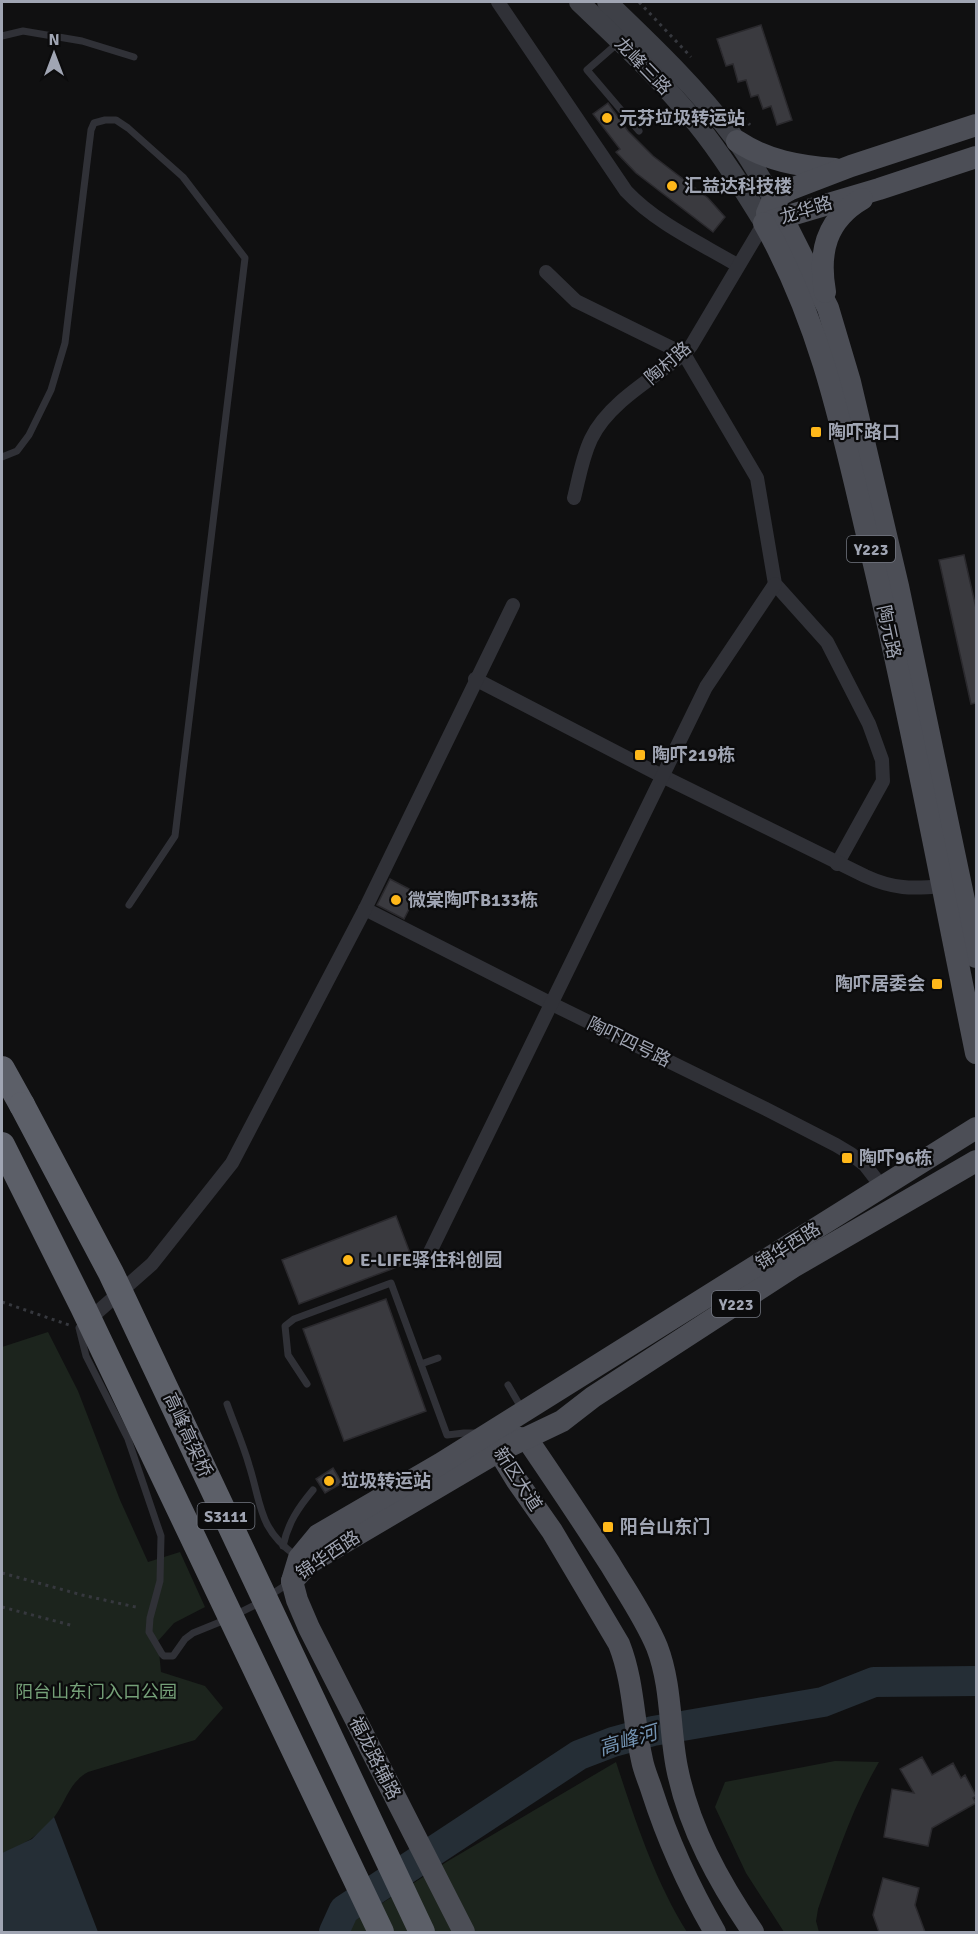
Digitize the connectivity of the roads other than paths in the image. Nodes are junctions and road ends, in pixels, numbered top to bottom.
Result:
1 (498, 2) edge
2 (579, 2) edge
3 (607, 2) edge
4 (2, 36) edge
5 (620, 41) junction
6 (134, 57) dead end
7 (976, 124) edge
8 (639, 131) dead end
9 (737, 141) junction
10 (976, 157) edge
11 (851, 166) junction
12 (879, 189) junction
13 (773, 213) junction
14 (737, 265) junction
15 (546, 273) dead end
16 (828, 308) junction
17 (684, 354) junction
18 (2, 457) edge
19 (574, 498) dead end
20 (775, 584) junction
21 (513, 605) dead end
22 (475, 679) junction
23 (662, 776) junction
24 (837, 864) junction
25 (942, 886) junction
26 (129, 905) dead end
27 (365, 909) junction
28 (976, 957) edge
29 (552, 1004) junction
30 (976, 1053) edge
31 (2, 1069) edge
32 (976, 1128) edge
33 (2, 1145) edge
34 (976, 1161) edge
35 (882, 1187) junction
36 (430, 1252) dead end
37 (79, 1328) joint
38 (438, 1358) dead end
39 (422, 1364) junction
40 (307, 1384) dead end
41 (508, 1385) dead end
42 (227, 1404) dead end
43 (524, 1411) junction
44 (527, 1439) junction
45 (494, 1442) junction
46 (314, 1490) dead end
47 (579, 1515) junction
48 (552, 1532) junction
49 (291, 1552) junction
50 (292, 1581) junction
51 (381, 1932) edge
52 (423, 1932) edge
53 (464, 1932) edge
54 (715, 1932) edge
55 (753, 1932) edge

1 - 14 street
2 - 5 main road, 龙峰三路
3 - 9 main road, 龙峰三路
4 - 6 lane
5 - 8 lane
5 - 13 main road, 龙峰三路
7 - 11 main road, 龙华路
9 - 11 main road
9 - 13 main road, 龙峰三路
10 - 12 main road, 龙华路
11 - 13 main road, 龙华路
12 - 13 main road, 龙华路
12 - 16 main road
13 - 14 street, 陶村路
13 - 16 main road, 陶元路 / Y223
13 - 25 main road, 陶元路 / Y223
14 - 17 street, 陶村路
15 - 17 street
16 - 28 main road, 陶元路 / Y223
17 - 19 street, 陶村路
17 - 20 street
18 - 26 lane
20 - 23 street
20 - 24 street
21 - 22 street
22 - 23 street
22 - 27 street
23 - 24 street
23 - 29 street
24 - 25 street
25 - 30 main road, 陶元路 / Y223
27 - 29 street, 陶吓四号路
27 - 37 street
29 - 35 street, 陶吓四号路
29 - 36 street
31 - 52 highway, 高峰高架桥 / S3111, bridge
32 - 35 main road, 锦华西路 / Y223
33 - 51 highway, S3111, bridge
34 - 44 main road, 锦华西路 / Y223
35 - 43 main road, 锦华西路 / Y223
37 - 50 lane
38 - 39 lane
39 - 40 lane
39 - 45 lane
41 - 43 lane
42 - 49 lane
43 - 45 main road, 锦华西路 / Y223
44 - 45 main road, 新区大道
44 - 47 main road, 新区大道
45 - 48 main road, 新区大道
45 - 49 main road, 锦华西路 / Y223
45 - 50 main road, 锦华西路 / Y223
46 - 49 lane
47 - 48 main road
47 - 55 main road, 新区大道
48 - 54 main road, 新区大道
49 - 50 main road, 锦华西路 / Y223
50 - 53 main road, 福龙路辅路

